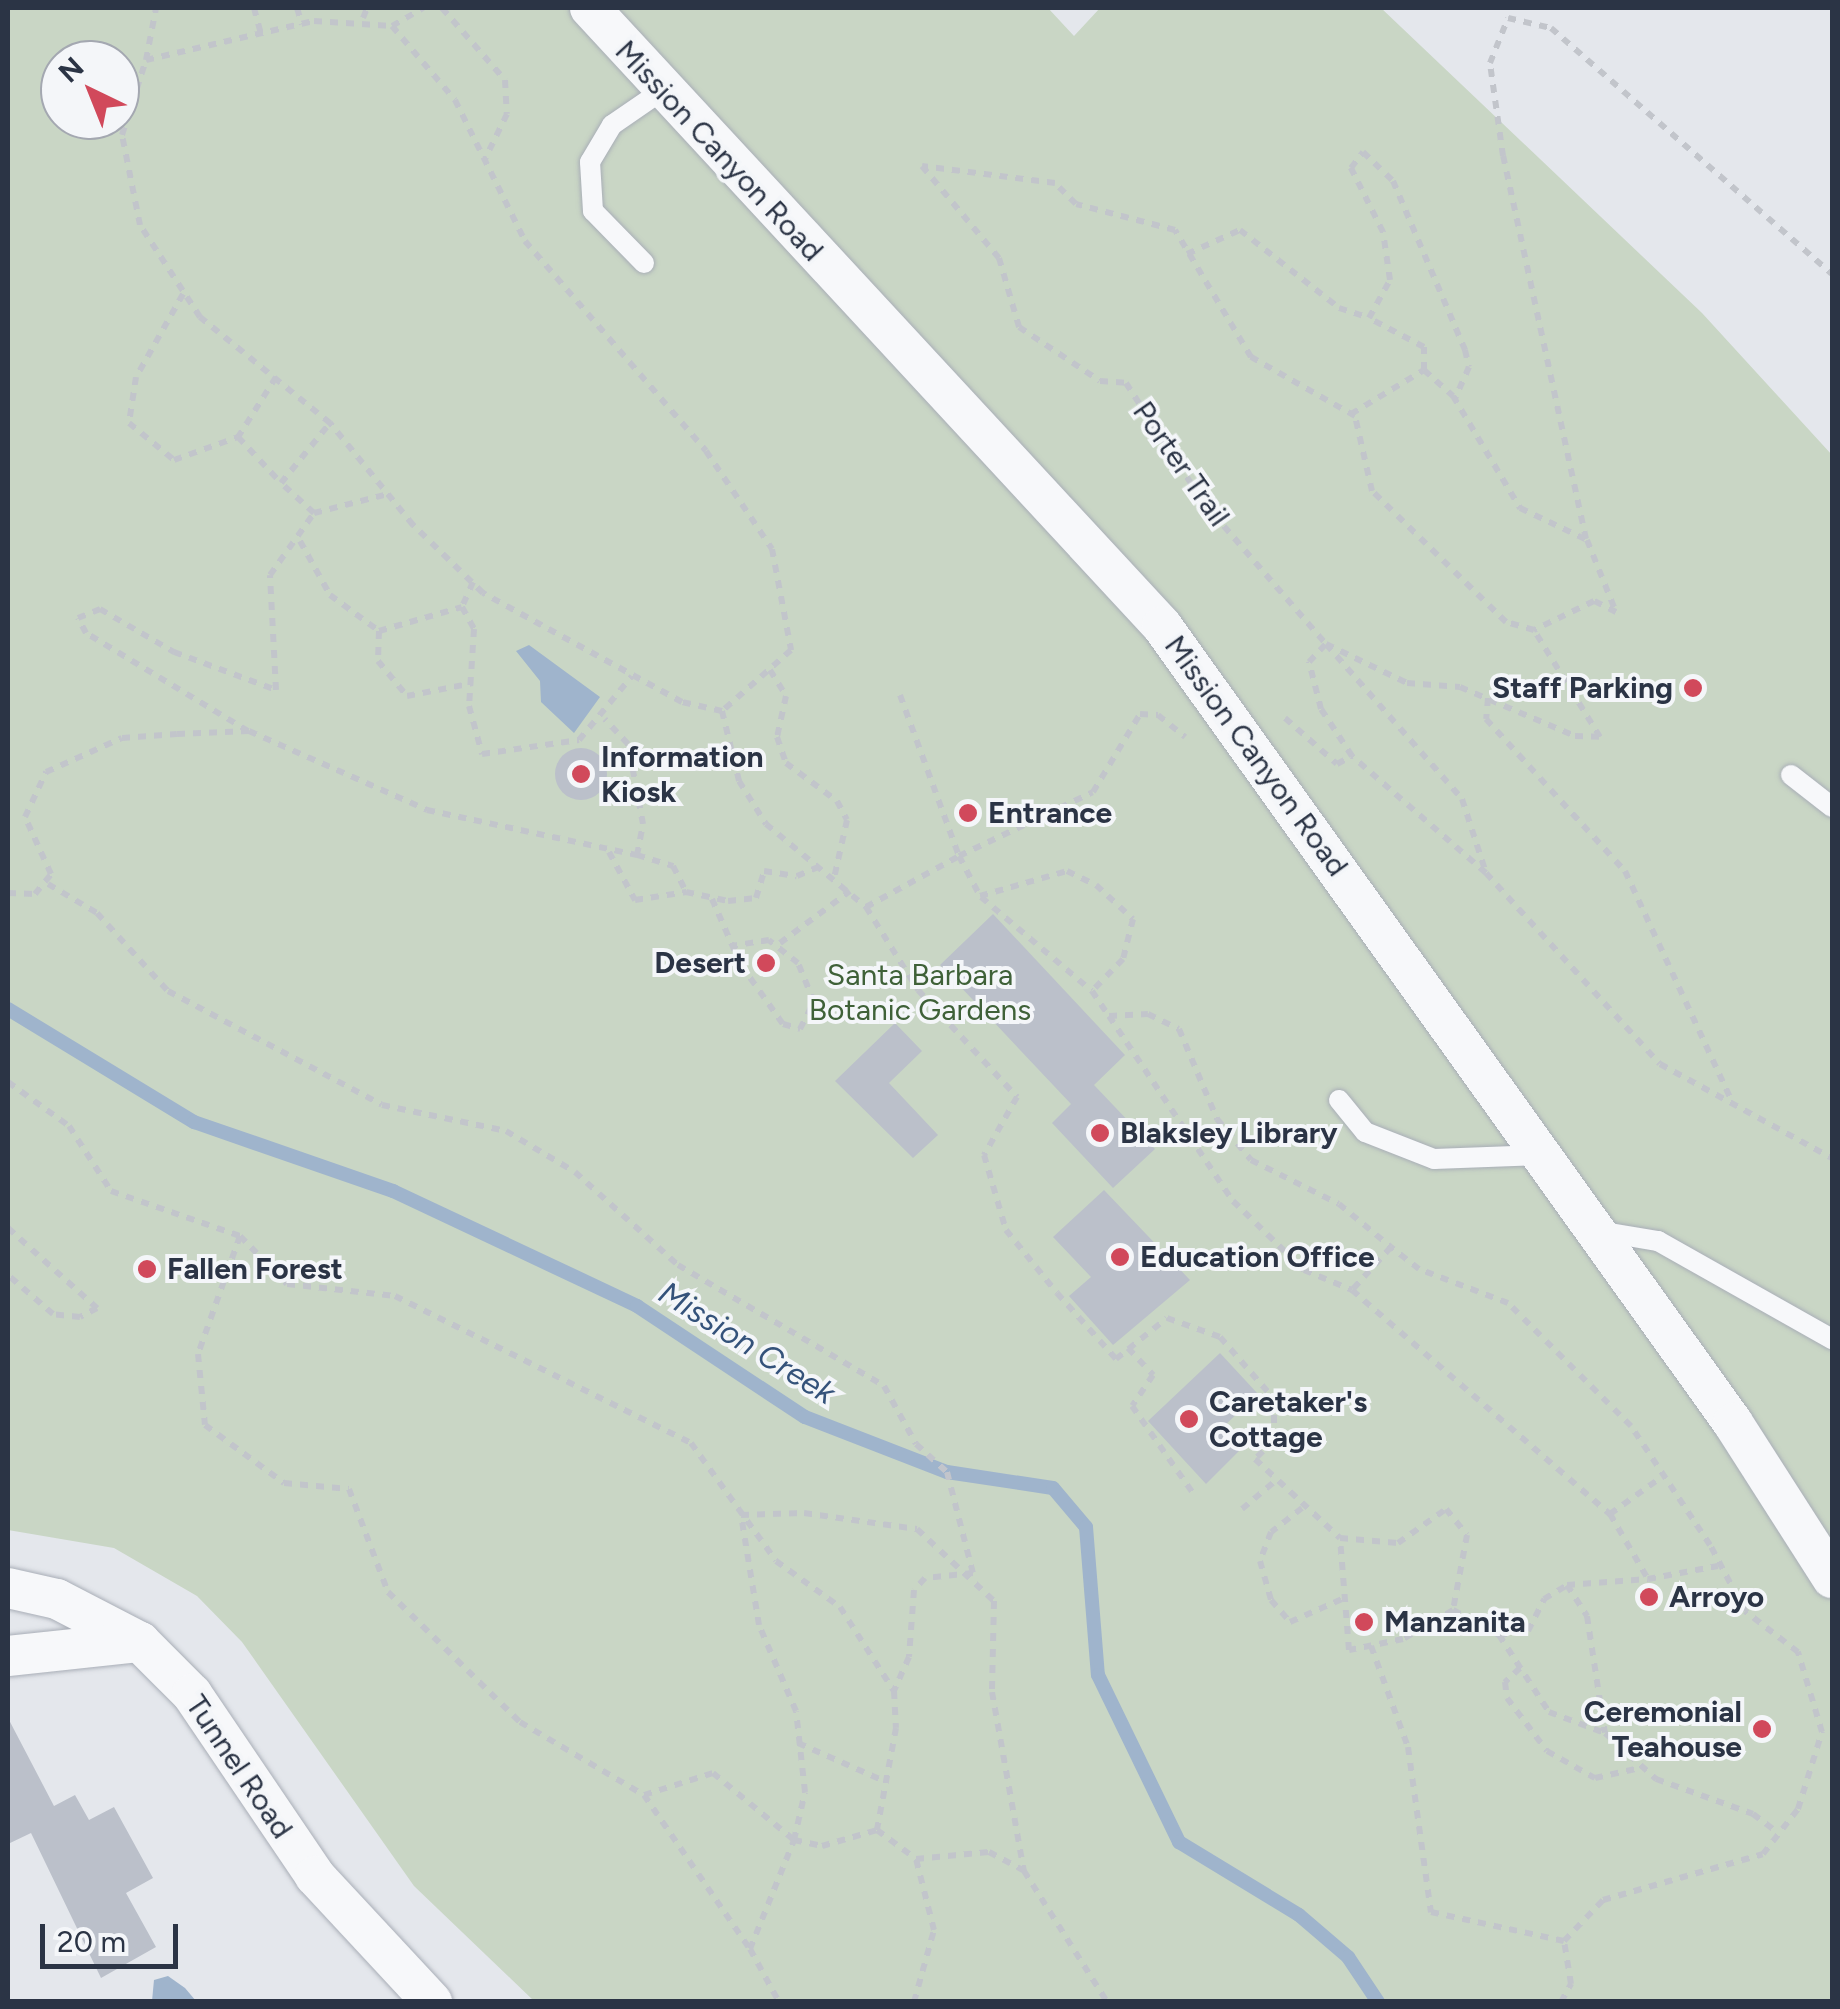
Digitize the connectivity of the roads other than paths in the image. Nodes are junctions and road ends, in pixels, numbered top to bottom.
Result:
1 (590, 8) edge
2 (663, 90) junction
3 (644, 263) dead end
4 (1790, 774) dead end
5 (1832, 806) edge
6 (1340, 1100) dead end
7 (1541, 1155) junction
8 (1596, 1231) junction
9 (1832, 1339) edge
10 (1832, 1578) edge
11 (8, 1588) edge
12 (140, 1642) junction
13 (8, 1656) edge
14 (432, 2002) edge

1 - 2 street, Mission Canyon Road
2 - 3 lane
2 - 7 street, Mission Canyon Road
4 - 5 lane
6 - 7 lane
7 - 8 street, Mission Canyon Road
8 - 9 lane
8 - 10 street, Mission Canyon Road
11 - 12 street, Tunnel Road
12 - 13 street
12 - 14 street, Tunnel Road

